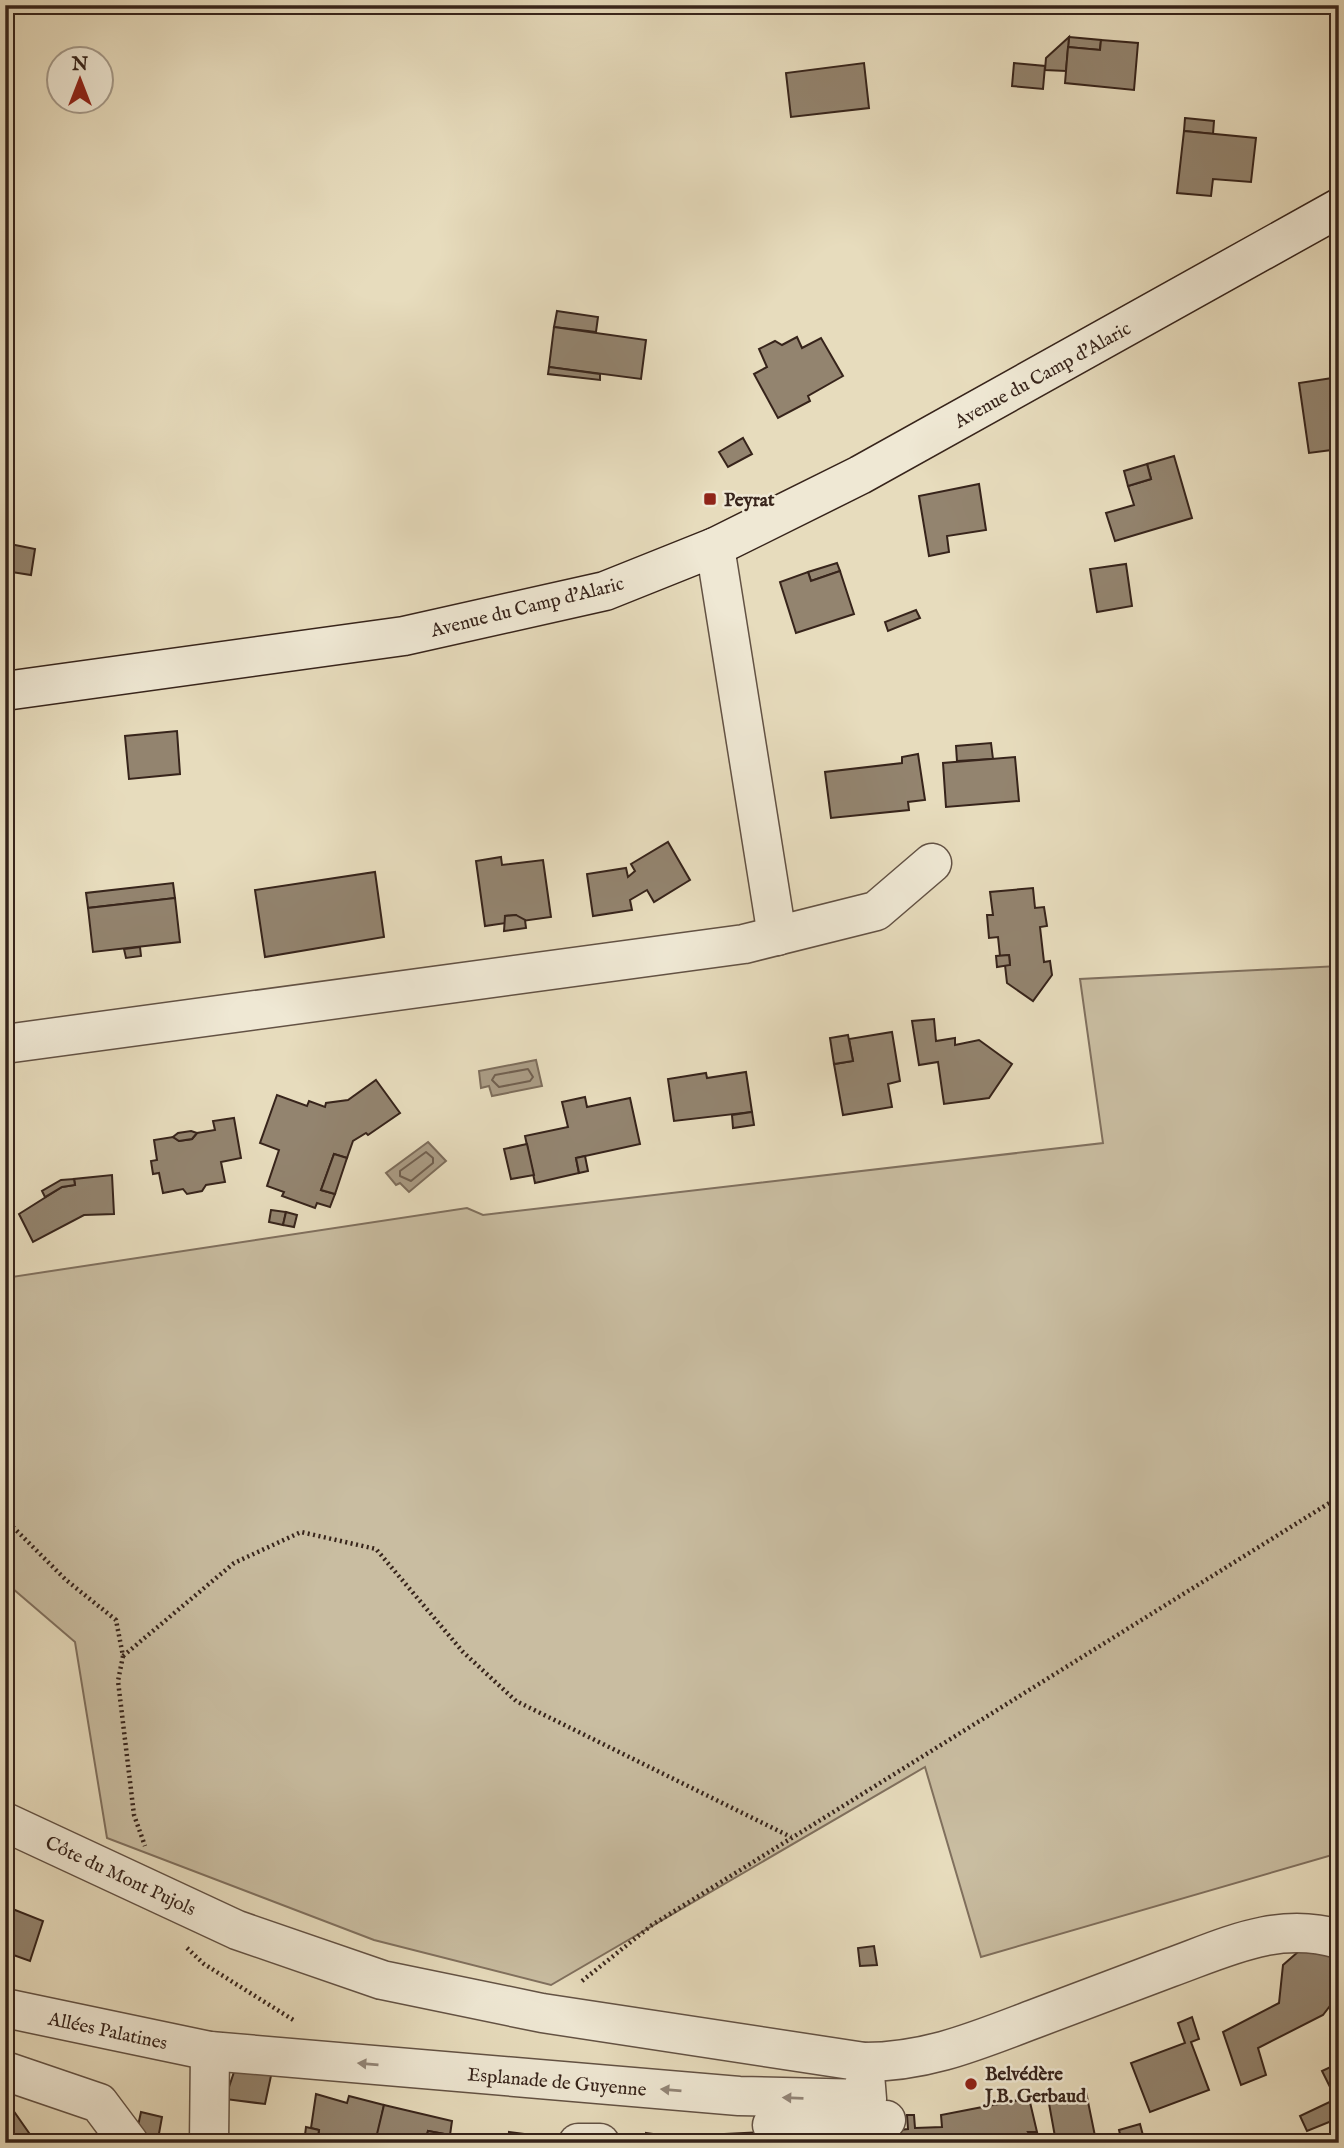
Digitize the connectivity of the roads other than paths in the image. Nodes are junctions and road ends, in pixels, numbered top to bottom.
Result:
1 (1339, 208) edge
2 (715, 547) junction
3 (5, 691) edge
4 (932, 863) dead end
5 (777, 936) junction
6 (5, 1044) edge
7 (5, 1822) edge
8 (1339, 1939) edge
9 (5, 2008) edge
10 (210, 2051) junction
11 (864, 2062) junction
12 (5, 2071) edge
13 (867, 2115) junction
14 (771, 2134) edge
15 (129, 2143) edge
16 (209, 2143) edge
17 (578, 2143) edge
18 (600, 2143) edge

1 - 2 street, Avenue du Camp d'Alaric
2 - 3 street, Avenue du Camp d'Alaric
2 - 5 street
4 - 5 street
5 - 6 street
7 - 11 street, Côte du Mont Pujols
8 - 11 street, Côte du Mont Pujols
9 - 10 street, Allées Palatines
13 -> 10 street, Esplanade de Guyenne
10 - 16 street
11 - 13 street
12 - 15 street
13 - 14 street
17 - 18 street

